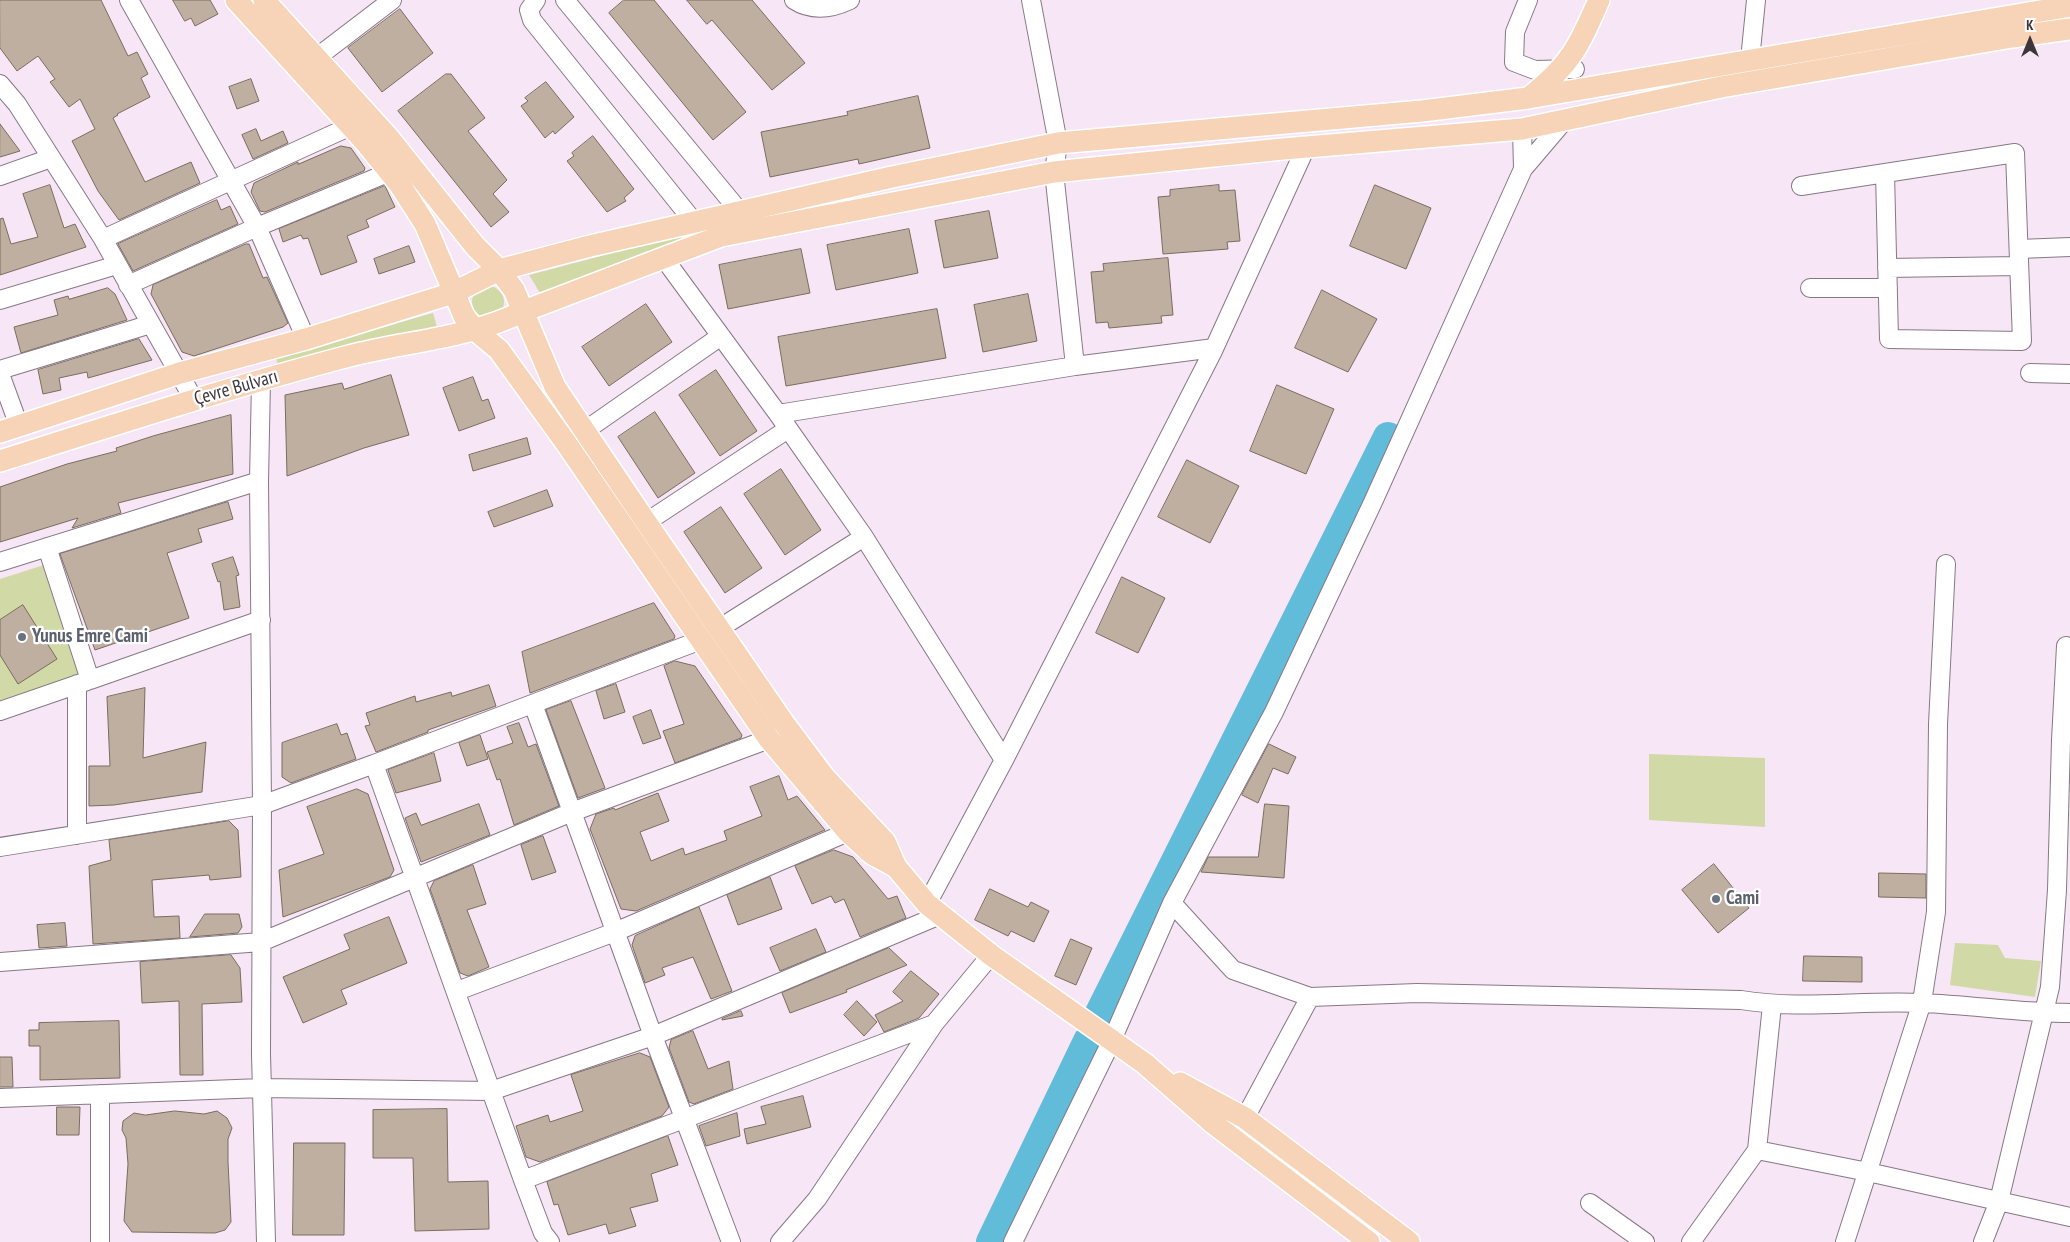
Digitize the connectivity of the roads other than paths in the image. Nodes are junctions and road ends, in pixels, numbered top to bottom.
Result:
1 (130, 0) edge
2 (236, 0) edge
3 (264, 0) edge
4 (392, 0) edge
5 (536, 0) edge
6 (565, 0) edge
7 (794, 0) edge
8 (850, 0) edge
9 (1031, 0) edge
10 (1528, 0) edge
11 (1599, 0) edge
12 (1756, 0) edge
13 (2070, 6) edge
14 (2070, 29) edge
15 (1750, 60) junction
16 (309, 64) junction
17 (1569, 76) junction
18 (0, 84) edge
19 (1528, 98) junction
20 (1563, 122) junction
21 (351, 126) junction
22 (1522, 129) junction
23 (1058, 143) junction
24 (1306, 147) junction
25 (51, 158) junction
26 (1523, 169) junction
27 (390, 172) junction
28 (1054, 172) junction
29 (1885, 173) junction
30 (0, 176) edge
31 (232, 181) junction
32 (1801, 186) dead end
33 (740, 212) junction
34 (694, 222) junction
35 (257, 227) junction
36 (103, 239) junction
37 (2070, 247) edge
38 (663, 257) junction
39 (2019, 258) junction
40 (117, 265) junction
41 (1887, 268) junction
42 (499, 270) junction
43 (128, 285) junction
44 (1810, 288) dead end
45 (1888, 288) junction
46 (453, 293) junction
47 (0, 300) edge
48 (524, 311) junction
49 (151, 324) junction
50 (475, 330) junction
51 (721, 336) junction
52 (306, 339) junction
53 (1214, 348) junction
54 (1075, 366) junction
55 (0, 370) edge
56 (180, 373) junction
57 (2030, 373) dead end
58 (0, 374) edge
59 (2070, 374) edge
60 (261, 381) junction
61 (194, 400) junction
62 (778, 414) junction
63 (10, 429) edge
64 (788, 429) junction
65 (585, 430) junction
66 (566, 444) junction
67 (0, 461) edge
68 (259, 481) junction
69 (646, 522) junction
70 (628, 534) junction
71 (864, 537) junction
72 (47, 547) junction
73 (0, 562) edge
74 (1946, 564) dead end
75 (261, 620) junction
76 (719, 629) junction
77 (701, 640) junction
78 (2066, 646) dead end
79 (83, 682) junction
80 (533, 704) junction
81 (0, 711) edge
82 (769, 739) junction
83 (2065, 741) edge
84 (1004, 760) junction
85 (374, 764) junction
86 (262, 804) junction
87 (572, 812) junction
88 (848, 832) junction
89 (77, 835) junction
90 (0, 847) edge
91 (896, 867) junction
92 (415, 878) junction
93 (2063, 884) edge
94 (1172, 903) junction
95 (934, 910) junction
96 (616, 932) junction
97 (262, 942) junction
98 (991, 955) junction
99 (0, 962) edge
100 (457, 991) junction
101 (1310, 998) junction
102 (1922, 1002) junction
103 (1772, 1005) junction
104 (2044, 1013) junction
105 (2070, 1013) edge
106 (934, 1024) junction
107 (653, 1036) junction
108 (1112, 1040) junction
109 (1144, 1063) junction
110 (262, 1088) junction
111 (491, 1091) junction
112 (100, 1094) junction
113 (0, 1098) edge
114 (1245, 1118) junction
115 (685, 1120) junction
116 (1757, 1150) junction
117 (1868, 1172) junction
118 (522, 1180) junction
119 (2000, 1201) junction
120 (1590, 1204) dead end
121 (2070, 1217) edge
122 (100, 1242) edge
123 (266, 1242) edge
124 (550, 1242) edge
125 (731, 1242) edge
126 (780, 1242) edge
127 (1012, 1242) edge
128 (1369, 1242) edge
129 (1409, 1242) edge
130 (1645, 1242) edge
131 (1692, 1242) edge
132 (1845, 1242) edge
133 (1983, 1242) edge

1 - 31 street
2 - 16 main road
3 - 16 main road
4 - 16 street
5 - 34 street
6 - 33 street
7 - 8 street
9 - 23 street
10 - 17 street
11 - 17 main road
12 - 15 street
13 - 15 main road, Çevre Bulvarı
14 - 20 main road, Çevre Bulvarı
15 - 17 main road, Çevre Bulvarı
16 - 21 main road
16 - 42 main road
17 - 19 main road, Çevre Bulvarı
17 - 20 main road
18 - 25 street
19 - 22 main road
19 - 23 main road, Çevre Bulvarı
20 - 22 main road, Çevre Bulvarı
20 - 26 street
21 - 27 main road
21 - 31 street
22 - 24 main road, Çevre Bulvarı
22 - 26 street
23 - 28 street
23 - 33 main road, Çevre Bulvarı
24 - 28 main road, Çevre Bulvarı
24 - 53 street
25 - 30 street
25 - 36 street
26 - 94 street
27 - 35 street
27 - 46 main road
28 - 38 main road, Çevre Bulvarı
28 - 54 street
29 - 32 street
29 - 39 street
29 - 41 street
31 - 35 street
31 - 36 street
33 - 34 main road, Çevre Bulvarı
34 - 42 main road, Çevre Bulvarı
35 - 43 street
35 - 52 street
36 - 40 street
37 - 39 street
38 - 48 main road, Çevre Bulvarı
38 - 51 street
39 - 41 street
39 - 45 street
40 - 43 street
40 - 47 street
41 - 45 street
42 - 46 main road, Çevre Bulvarı
42 - 48 main road
43 - 49 street
44 - 45 street
46 - 50 main road
46 - 52 main road, Çevre Bulvarı
48 - 50 main road, Çevre Bulvarı
48 - 65 main road
49 - 55 street
49 - 56 street
50 - 60 main road, Çevre Bulvarı
50 - 66 main road
51 - 62 street
51 - 65 street
52 - 56 main road, Çevre Bulvarı
53 - 54 street
53 - 84 street
54 - 62 street
56 - 61 street
56 - 63 main road, Çevre Bulvarı
57 - 59 street
58 - 63 street
60 - 61 main road, Çevre Bulvarı
60 - 68 street
61 - 67 main road, Çevre Bulvarı
62 - 64 street
64 - 69 street
64 - 71 street
65 - 66 street
65 - 69 main road
66 - 70 main road
68 - 72 street
68 - 75 street
69 - 70 street
69 - 76 main road
70 - 77 main road
71 - 76 street
71 - 84 street
72 - 73 street
72 - 79 street
74 - 102 street
75 - 79 street
75 - 86 street
76 - 77 street
76 - 91 main road
77 - 80 street
77 - 82 main road
78 - 83 street
79 - 81 street
79 - 89 street
80 - 85 street
80 - 87 street
82 - 87 street
82 - 88 main road
83 - 93 street
84 - 95 street
85 - 86 street
85 - 92 street
86 - 89 street
86 - 97 street
87 - 92 street
87 - 96 street
88 - 91 main road
88 - 96 street
89 - 90 street
91 - 95 main road
92 - 97 street
92 - 100 street
93 - 104 street
94 - 101 street
94 - 108 street
95 - 98 main road
95 - 107 street
96 - 100 street
96 - 107 street
97 - 99 street
97 - 110 street
98 - 106 street
98 - 108 main road
100 - 111 street
101 - 103 street
101 - 114 street
102 - 103 street
102 - 104 street
102 - 117 street
103 - 116 street
104 - 105 street
104 - 119 street
106 - 115 street
106 - 126 street
107 - 111 street
107 - 115 street
108 - 109 main road
108 - 127 street
109 - 114 main road
109 - 128 main road
110 - 111 street
110 - 112 street
110 - 123 street
111 - 118 street
112 - 113 street
112 - 122 street
114 - 129 main road
115 - 118 street
115 - 125 street
116 - 117 street
116 - 131 street
117 - 119 street
117 - 132 street
118 - 124 street
119 - 121 street
119 - 133 street
120 - 130 street

